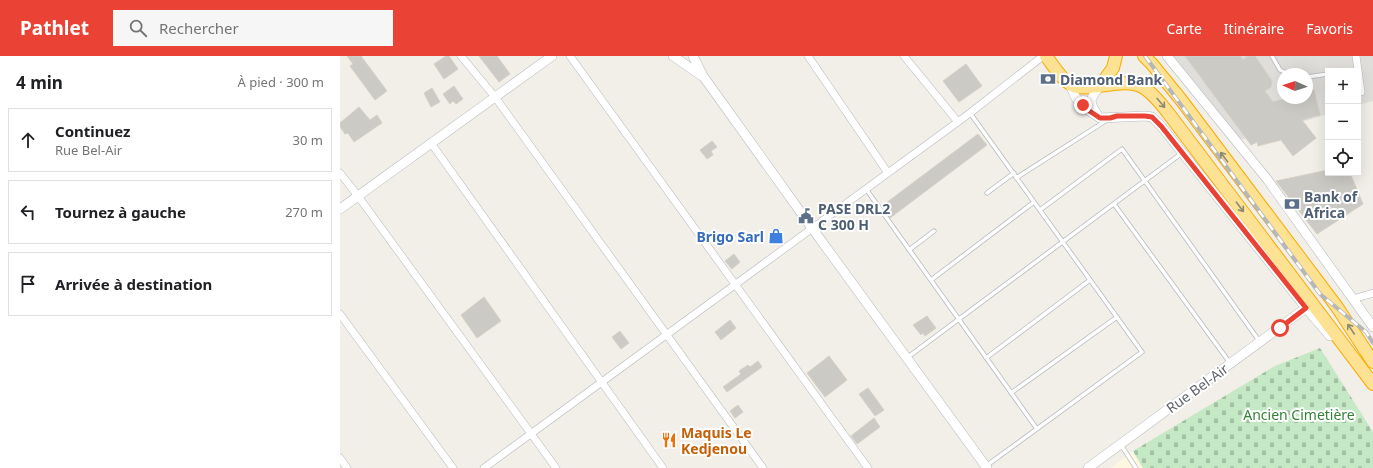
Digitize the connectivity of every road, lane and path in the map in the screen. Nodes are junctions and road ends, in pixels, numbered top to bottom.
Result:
1 (461, 56) edge
2 (552, 56) edge
3 (570, 56) edge
4 (673, 56) edge
5 (693, 56) edge
6 (808, 56) edge
7 (904, 56) edge
8 (1043, 56) edge
9 (1046, 56) edge
10 (1116, 56) edge
11 (1144, 56) edge
12 (1167, 56) edge
13 (1272, 56) edge
14 (1356, 56) edge
15 (1279, 68) edge
16 (1358, 68) edge
17 (1325, 74) edge
18 (703, 76) junction
19 (1313, 76) edge
20 (1070, 85) junction
21 (1100, 86) junction
22 (495, 97) junction
23 (970, 113) junction
24 (1100, 118) junction
25 (1110, 118) junction
26 (958, 122) junction
27 (431, 143) junction
28 (1183, 153) junction
29 (340, 173) edge
30 (888, 173) junction
31 (1014, 173) junction
32 (1016, 178) junction
33 (1145, 181) junction
34 (866, 189) junction
35 (987, 193) dead end
36 (358, 196) junction
37 (1034, 202) junction
38 (1114, 204) junction
39 (340, 209) edge
40 (1040, 210) junction
41 (812, 228) junction
42 (934, 231) dead end
43 (1063, 242) junction
44 (909, 250) junction
45 (931, 280) junction
46 (1090, 280) junction
47 (735, 284) junction
48 (1373, 293) edge
49 (1354, 299) junction
50 (1306, 308) junction
51 (340, 314) edge
52 (1117, 317) junction
53 (959, 319) junction
54 (1373, 327) edge
55 (666, 335) junction
56 (1260, 342) junction
57 (906, 358) junction
58 (986, 358) junction
59 (1373, 362) edge
60 (1231, 364) junction
61 (602, 382) junction
62 (1373, 384) edge
63 (1011, 393) junction
64 (1037, 429) junction
65 (531, 434) junction
66 (1121, 444) junction
67 (340, 458) edge
68 (987, 467) edge
69 (347, 468) edge
70 (453, 468) edge
71 (484, 468) edge
72 (556, 468) edge
73 (663, 468) edge
74 (763, 468) edge
75 (868, 468) edge
76 (1088, 468) edge
77 (1136, 468) edge

1 - 22 street
2 - 22 street
3 - 47 street
4 - 18 street
5 - 18 street
6 - 30 street
7 - 26 street
8 - 23 street
9 - 20 highway
10 - 21 highway
59 -> 11 highway
12 - 49 street
13 - 15 lane
14 - 16 street
17 - 19 lane
18 - 41 street
20 - 21 highway
20 - 24 street
21 - 24 street
21 -> 62 highway
22 - 27 street
22 - 55 street
23 - 26 street
23 - 31 lane
24 - 25 street
25 - 28 street
25 - 32 lane
26 - 30 street
27 - 36 street
27 - 61 street
28 - 33 lane
28 - 50 street
29 - 36 street
30 - 34 street
31 - 32 lane
31 - 35 lane
32 - 37 lane
33 - 38 lane
33 - 40 lane
33 - 56 lane
34 - 41 street
34 - 44 lane
36 - 39 street
36 - 65 street
37 - 40 lane
37 - 45 lane
38 - 43 lane
38 - 60 lane
40 - 43 lane
41 - 47 street
41 - 57 street
42 - 44 lane
43 - 46 lane
43 - 53 lane
44 - 45 lane
45 - 53 lane
46 - 52 lane
46 - 58 lane
47 - 55 street
47 - 75 street
48 - 49 street
49 - 54 street
50 - 56 street, Rue Bel-Air
50 - 62 street
51 - 70 street
52 - 63 lane
52 - 64 lane
53 - 57 lane
53 - 58 lane
55 - 61 street
55 - 74 street
56 - 60 street, Rue Bel-Air
57 - 68 street
58 - 63 lane
60 - 66 street, Rue Bel-Air
61 - 65 street
61 - 73 street
63 - 64 lane
64 - 68 lane
65 - 71 street
65 - 72 street
66 - 76 street, Rue Bel-Air
66 - 77 lane
67 - 69 street

